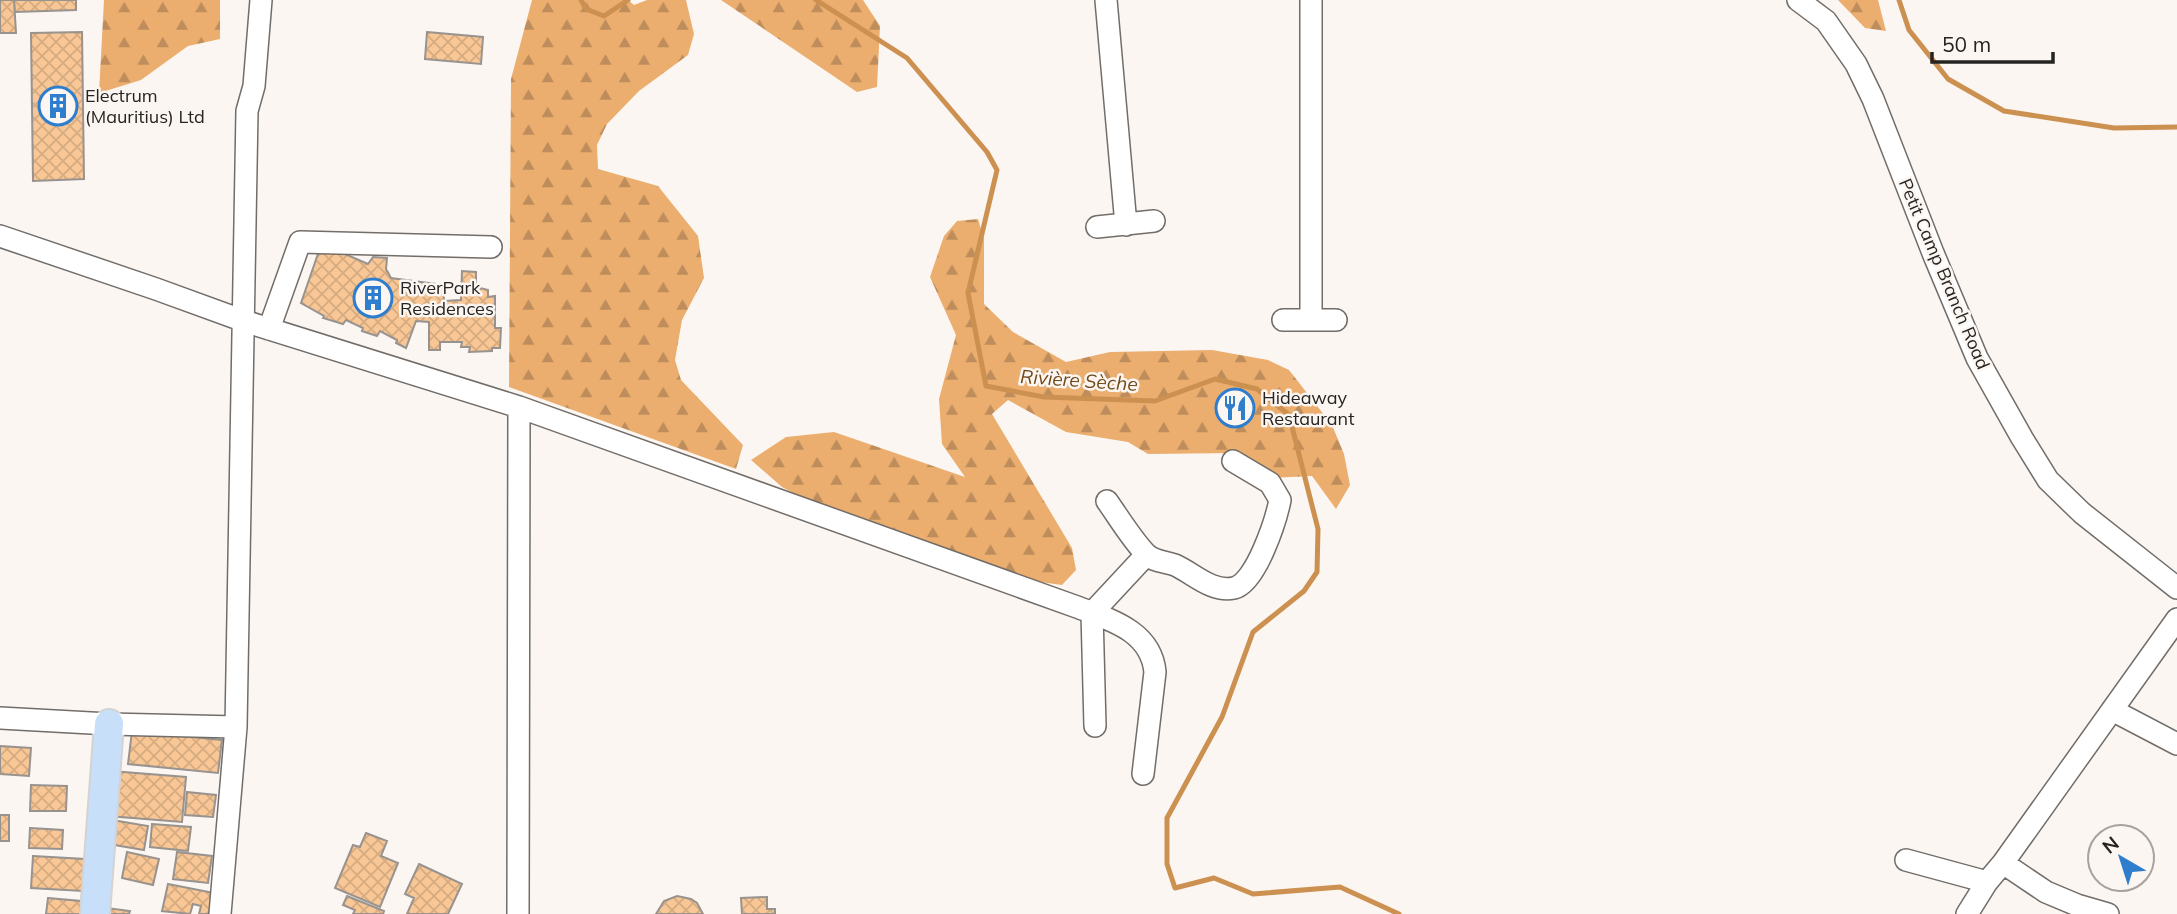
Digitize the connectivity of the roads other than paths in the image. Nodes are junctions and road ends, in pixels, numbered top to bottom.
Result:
1 (261, 0) edge
2 (1106, 0) edge
3 (1311, 0) edge
4 (1798, 0) edge
5 (1154, 221) dead end
6 (1126, 225) junction
7 (1097, 227) dead end
8 (0, 236) edge
9 (491, 247) dead end
10 (1283, 320) dead end
11 (1311, 320) junction
12 (1336, 320) dead end
13 (244, 321) junction
14 (269, 329) junction
15 (519, 407) junction
16 (1233, 461) dead end
17 (1107, 501) dead end
18 (1146, 555) junction
19 (2177, 588) edge
20 (1092, 613) junction
21 (2177, 619) edge
22 (2112, 710) junction
23 (0, 718) edge
24 (109, 724) junction
25 (1095, 726) dead end
26 (236, 727) junction
27 (2177, 744) edge
28 (1143, 774) dead end
29 (1906, 860) dead end
30 (2003, 863) junction
31 (1987, 882) junction
32 (95, 914) edge
33 (220, 914) edge
34 (518, 914) edge
35 (1967, 914) edge
36 (2108, 914) edge

1 - 13 street
2 - 6 street
3 - 11 street
4 - 19 street, Petit Camp Branch Road
5 - 6 street
6 - 7 street
8 - 13 street
9 - 14 street
10 - 11 street
11 - 12 street
13 - 14 street
13 - 26 street
14 - 15 street
15 - 20 street
15 - 34 street
16 - 18 street
17 - 18 street
18 - 20 street
20 - 25 street
20 - 28 street
21 - 22 street
22 - 27 street
22 - 30 street
23 - 24 street
24 - 26 street
24 - 32 main road
26 - 33 street
29 - 31 street
30 - 31 street
30 - 36 street
31 - 35 street

